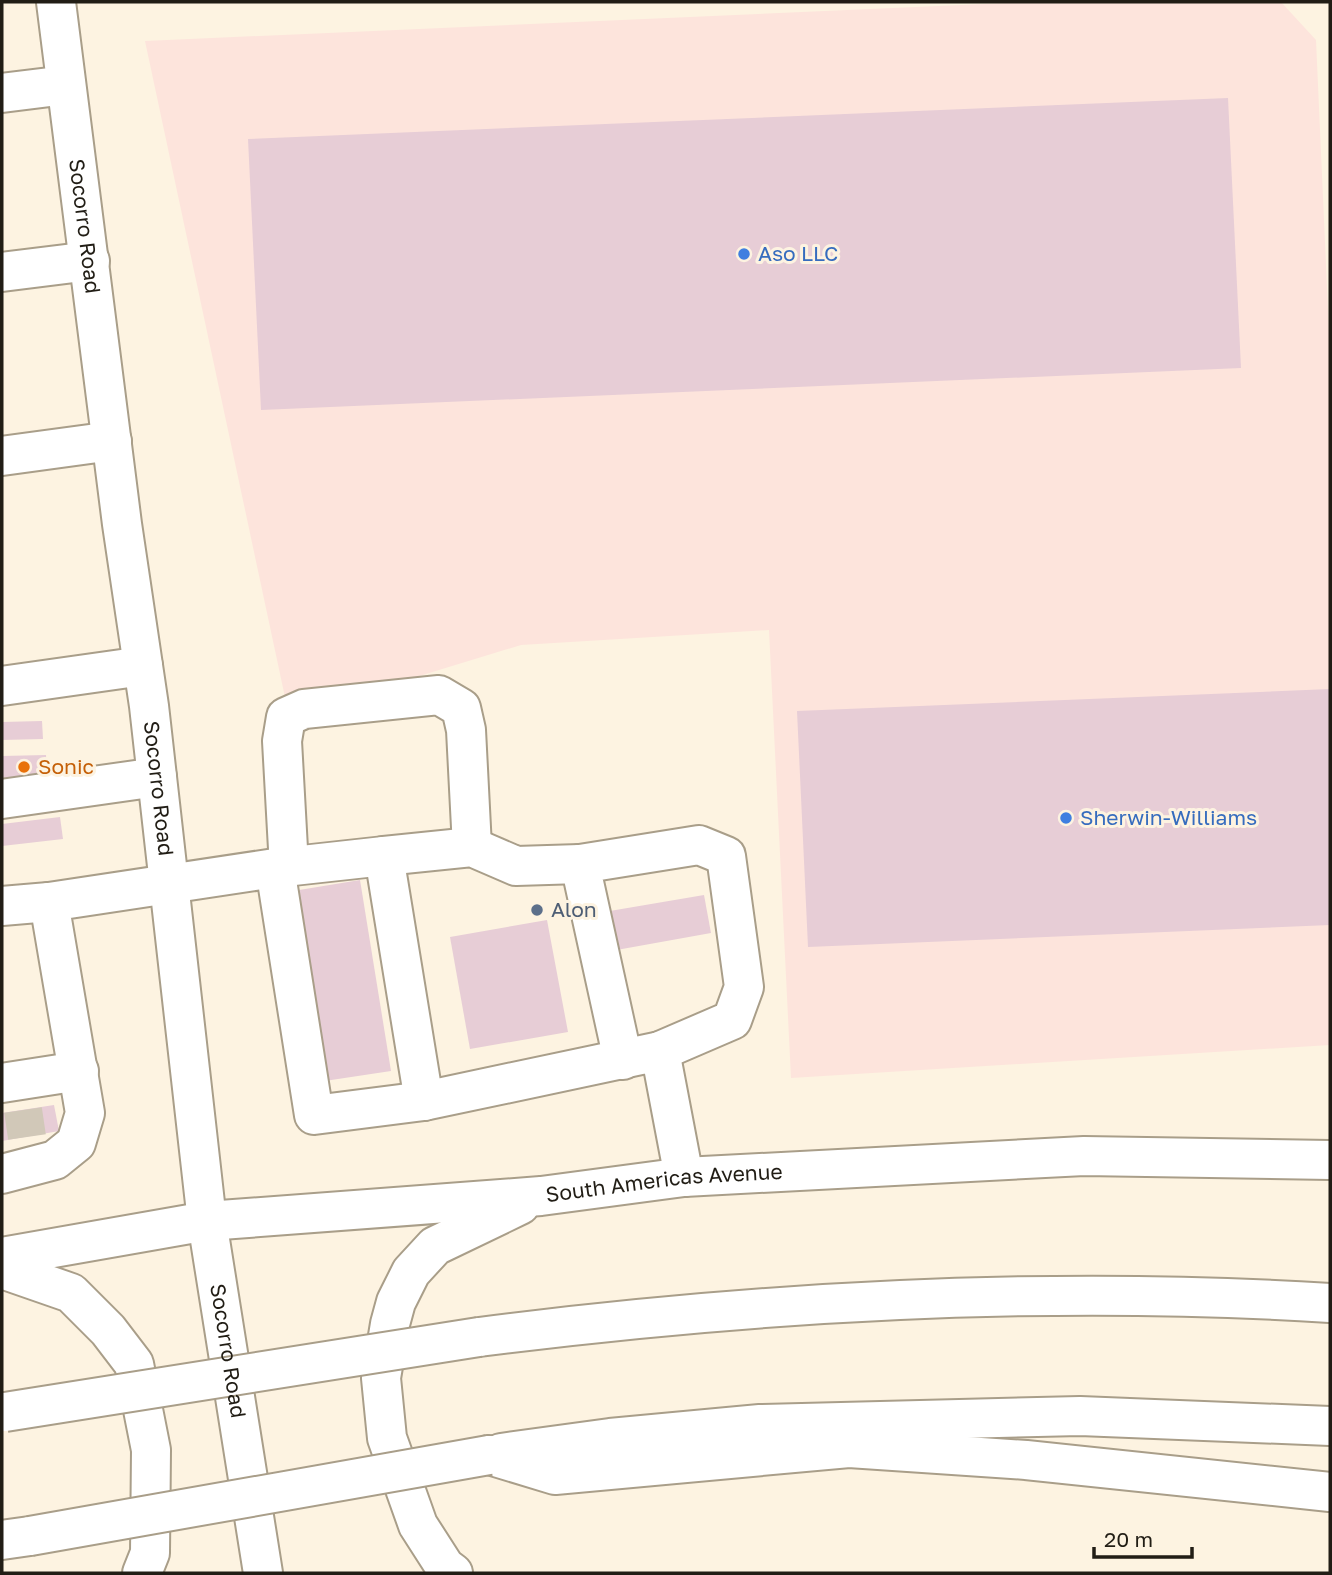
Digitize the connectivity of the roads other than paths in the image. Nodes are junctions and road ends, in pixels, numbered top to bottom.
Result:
1 (56, 2) edge
2 (66, 85) junction
3 (2, 93) edge
4 (90, 261) junction
5 (2, 272) edge
6 (112, 441) junction
7 (2, 456) edge
8 (143, 666) junction
9 (2, 686) edge
10 (156, 777) junction
11 (2, 799) edge
12 (472, 847) junction
13 (384, 856) junction
14 (580, 864) junction
15 (282, 868) junction
16 (168, 886) junction
17 (50, 902) junction
18 (2, 906) edge
19 (660, 1051) junction
20 (623, 1060) junction
21 (79, 1071) junction
22 (424, 1101) junction
23 (17, 1125) edge
24 (1330, 1160) edge
25 (684, 1177) junction
26 (541, 1196) junction
27 (207, 1221) junction
28 (2, 1257) edge
29 (2, 1269) edge
30 (1330, 1303) edge
31 (4, 1413) edge
32 (1330, 1426) edge
33 (489, 1455) junction
34 (1330, 1492) edge
35 (16, 1538) edge
36 (142, 1573) edge
37 (262, 1573) edge
38 (453, 1573) edge

1 - 2 main road, Socorro Road
2 - 3 main road
2 - 4 main road, Socorro Road
4 - 5 main road
4 - 6 main road, Socorro Road
6 - 7 main road
6 - 8 main road, Socorro Road
8 - 9 main road
8 - 10 main road, Socorro Road
10 - 11 main road
10 - 16 main road, Socorro Road
12 - 13 main road
12 - 14 main road
12 - 15 main road
13 - 15 main road
13 - 22 main road
14 - 19 main road
14 - 20 main road
15 - 16 main road
15 - 22 main road
16 - 17 main road
16 - 27 main road, Socorro Road
17 - 18 main road
17 - 21 main road
19 - 20 main road
19 - 25 main road
20 - 22 main road
21 - 23 main road
21 - 23 main road
24 - 25 main road, South Americas Avenue
25 - 26 main road, South Americas Avenue
26 - 27 main road, South Americas Avenue
26 - 38 main road
27 - 28 main road, South Americas Avenue
27 - 37 main road, Socorro Road
29 - 36 main road
30 - 31 main road, bridge
32 - 33 main road
33 - 34 main road
33 - 35 main road, bridge

